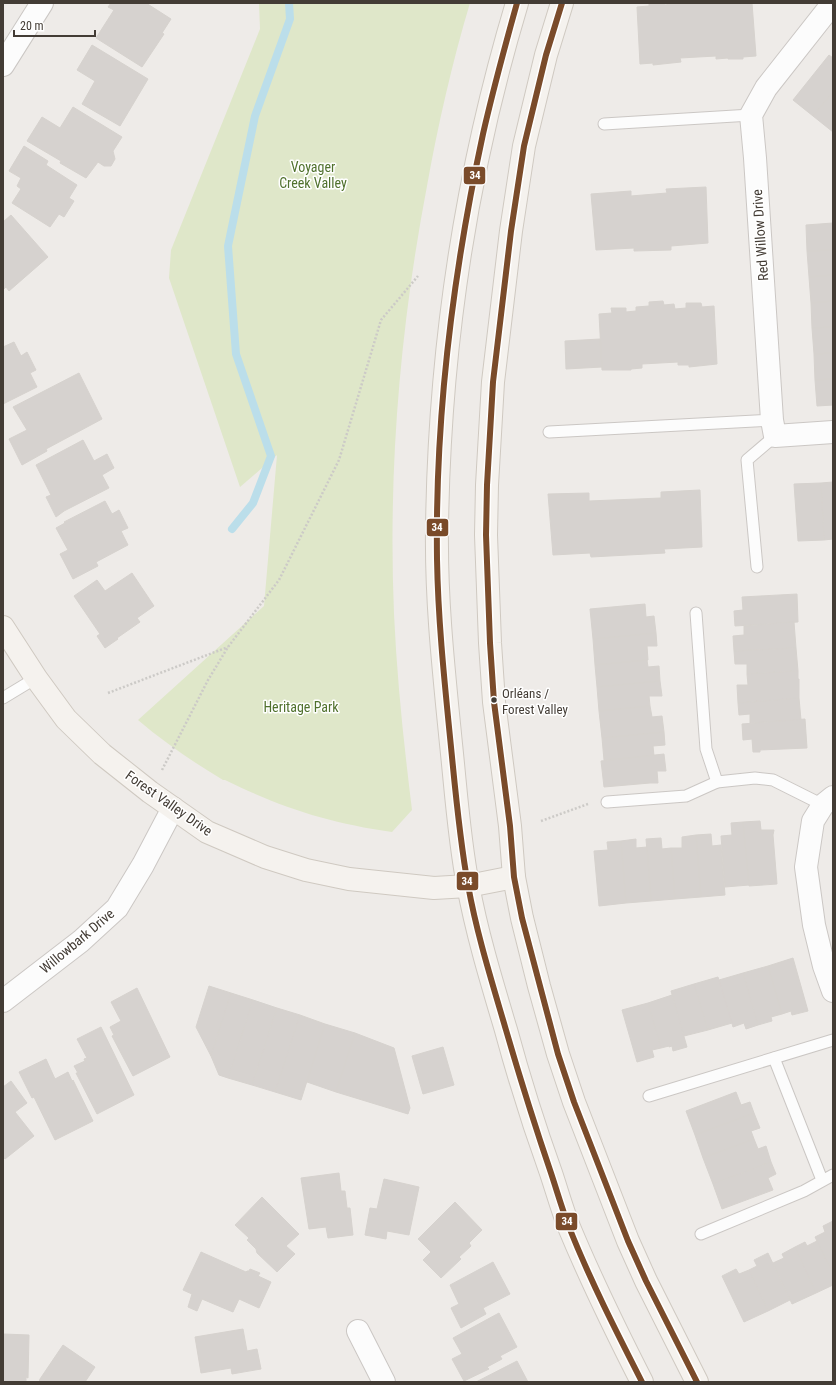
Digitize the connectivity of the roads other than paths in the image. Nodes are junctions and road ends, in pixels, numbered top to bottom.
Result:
1 (42, 3) edge
2 (517, 3) edge
3 (562, 3) edge
4 (833, 3) edge
5 (3, 65) edge
6 (751, 115) junction
7 (604, 124) dead end
8 (774, 428) junction
9 (549, 432) dead end
10 (833, 432) edge
11 (757, 566) dead end
12 (696, 613) dead end
13 (3, 627) edge
14 (36, 678) junction
15 (3, 698) edge
16 (717, 782) junction
17 (828, 801) edge
18 (606, 802) road end
19 (173, 808) junction
20 (514, 877) junction
21 (468, 886) junction
22 (833, 991) edge
23 (3, 1001) edge
24 (833, 1040) edge
25 (774, 1058) junction
26 (650, 1096) dead end
27 (833, 1175) edge
28 (822, 1180) junction
29 (701, 1234) dead end
30 (358, 1331) dead end
31 (384, 1382) edge
32 (642, 1382) edge
33 (697, 1382) edge

1 - 5 street
2 - 21 main road
3 - 20 main road
4 - 6 street
6 - 7 lane
6 - 8 street, Red Willow Drive
8 - 9 lane
8 - 10 street
8 - 11 lane
12 - 16 lane
13 - 14 main road, Forest Valley Drive
14 - 15 lane
14 - 19 main road, Forest Valley Drive
16 - 17 lane
16 - 18 lane
17 - 22 street
19 - 21 main road, Forest Valley Drive
19 - 23 street, Willowbark Drive
20 - 21 main road, Forest Valley Drive
20 - 33 main road
21 - 32 main road
24 - 25 lane
25 - 26 lane
25 - 28 lane
27 - 28 lane
28 - 29 lane
30 - 31 street

